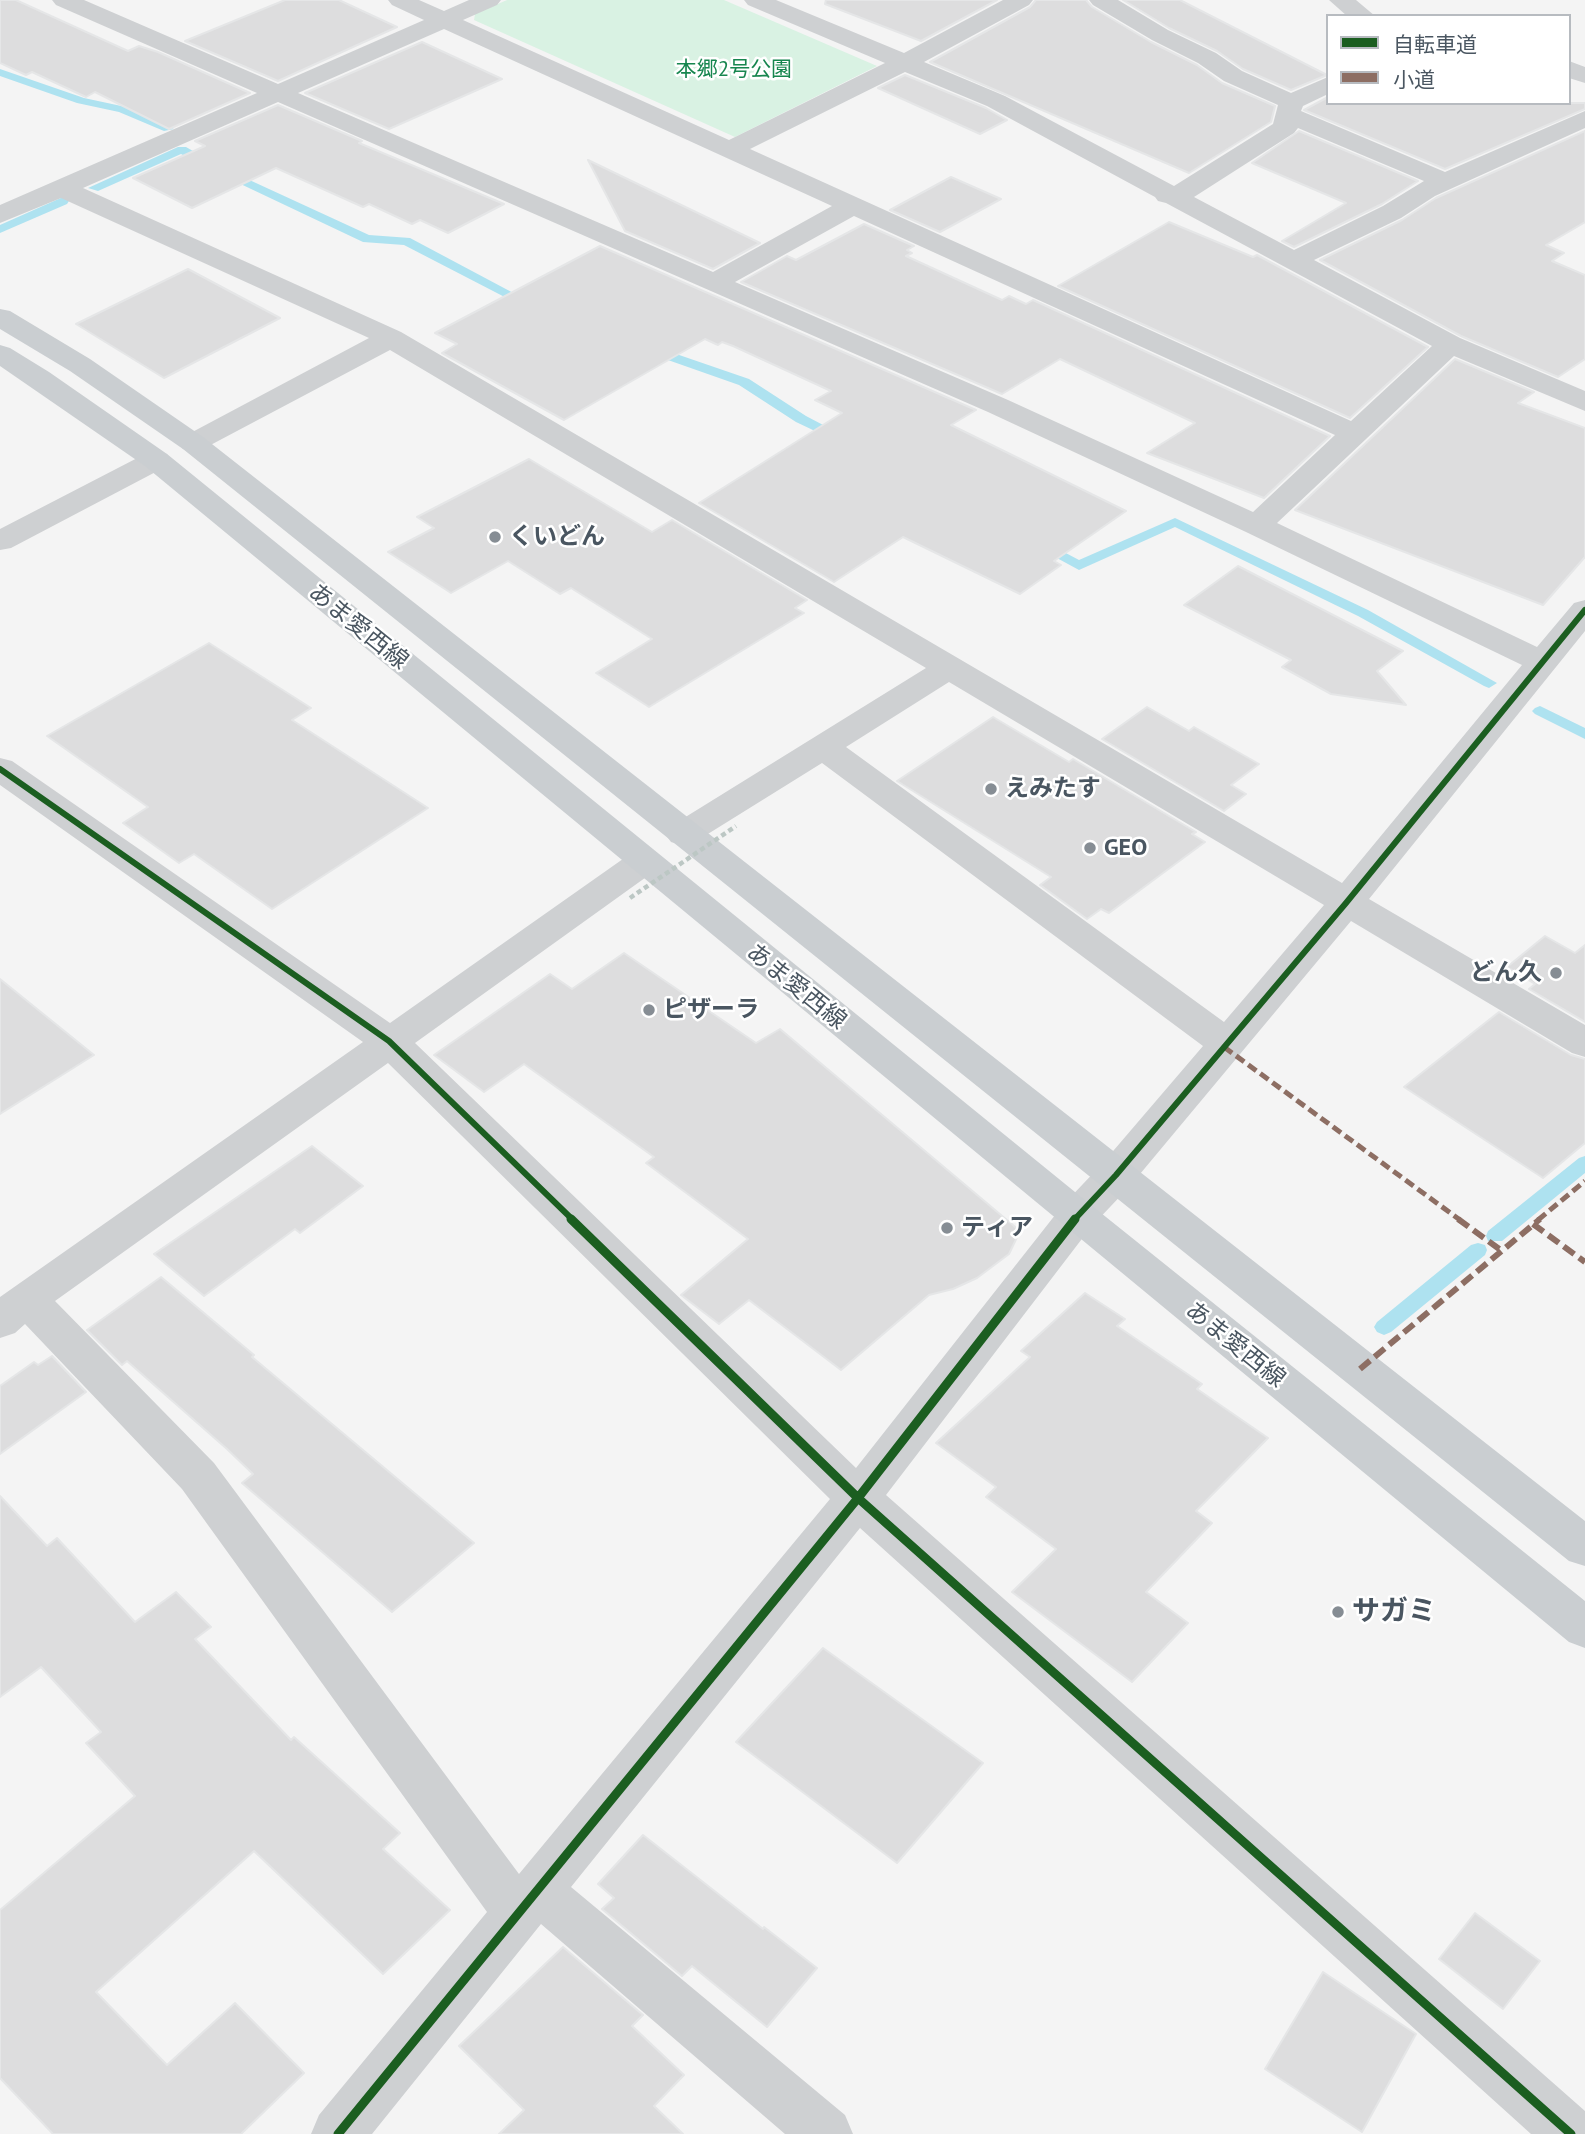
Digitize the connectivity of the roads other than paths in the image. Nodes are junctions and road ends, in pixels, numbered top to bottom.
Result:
1 (64, 0) edge
2 (400, 0) edge
3 (489, 0) edge
4 (756, 0) edge
5 (1021, 0) edge
6 (1101, 0) edge
7 (1341, 0) edge
8 (1360, 14) edge
9 (443, 20) junction
10 (904, 62) junction
11 (1326, 85) edge
12 (275, 93) junction
13 (1289, 108) junction
14 (1585, 119) edge
15 (729, 150) junction
16 (1445, 181) junction
17 (61, 188) junction
18 (1167, 195) junction
19 (852, 206) junction
20 (0, 215) edge
21 (1294, 260) junction
22 (713, 283) junction
23 (0, 317) edge
24 (391, 338) junction
25 (1450, 344) junction
26 (0, 354) edge
27 (1585, 402) edge
28 (1354, 433) junction
29 (193, 443) junction
30 (156, 460) junction
31 (1257, 525) junction
32 (0, 541) edge
33 (1585, 610) edge
34 (1542, 663) junction
35 (949, 668) junction
36 (823, 747) junction
37 (0, 769) edge
38 (683, 834) junction
39 (643, 862) junction
40 (1346, 903) junction
41 (389, 1041) junction
42 (1585, 1043) edge
43 (1227, 1044) junction
44 (1116, 1175) junction
45 (1077, 1216) junction
46 (14, 1310) edge
47 (858, 1498) junction
48 (1585, 1548) edge
49 (1585, 1628) edge
50 (528, 1901) junction
51 (338, 2134) edge
52 (826, 2134) edge
53 (1571, 2134) edge

1 - 12 street
2 - 9 street
3 - 9 street
4 - 10 street
5 - 10 street
6 - 13 street
7 - 8 street
9 - 12 street
9 - 15 street
10 - 15 street
10 - 18 street
11 - 13 street
12 - 17 street
12 - 22 street
13 - 16 street
13 - 18 street
14 - 16 street
15 - 19 street
16 - 21 street
17 - 20 street
17 - 24 street
18 - 21 street
19 - 22 street
19 - 28 street
21 - 25 street
22 - 31 street
23 - 29 main road, あま愛西線
24 - 29 street
24 - 35 street
25 - 27 street
25 - 28 street
26 - 30 main road, あま愛西線
28 - 31 street
29 - 38 main road, あま愛西線
30 - 32 street
30 - 39 main road, あま愛西線
31 - 34 street
33 - 34 street
34 - 40 street
35 - 36 street
35 - 40 street
36 - 38 street
36 - 43 street
37 - 41 street
38 - 44 main road, あま愛西線
39 - 41 street
39 - 45 main road, あま愛西線
40 - 42 street
40 - 43 street
41 - 46 street
41 - 47 street
43 - 44 street
44 - 45 street
44 - 48 main road, あま愛西線
45 - 47 street
45 - 49 main road, あま愛西線
46 - 50 street
47 - 50 street
47 - 53 street
50 - 51 street
50 - 52 street

